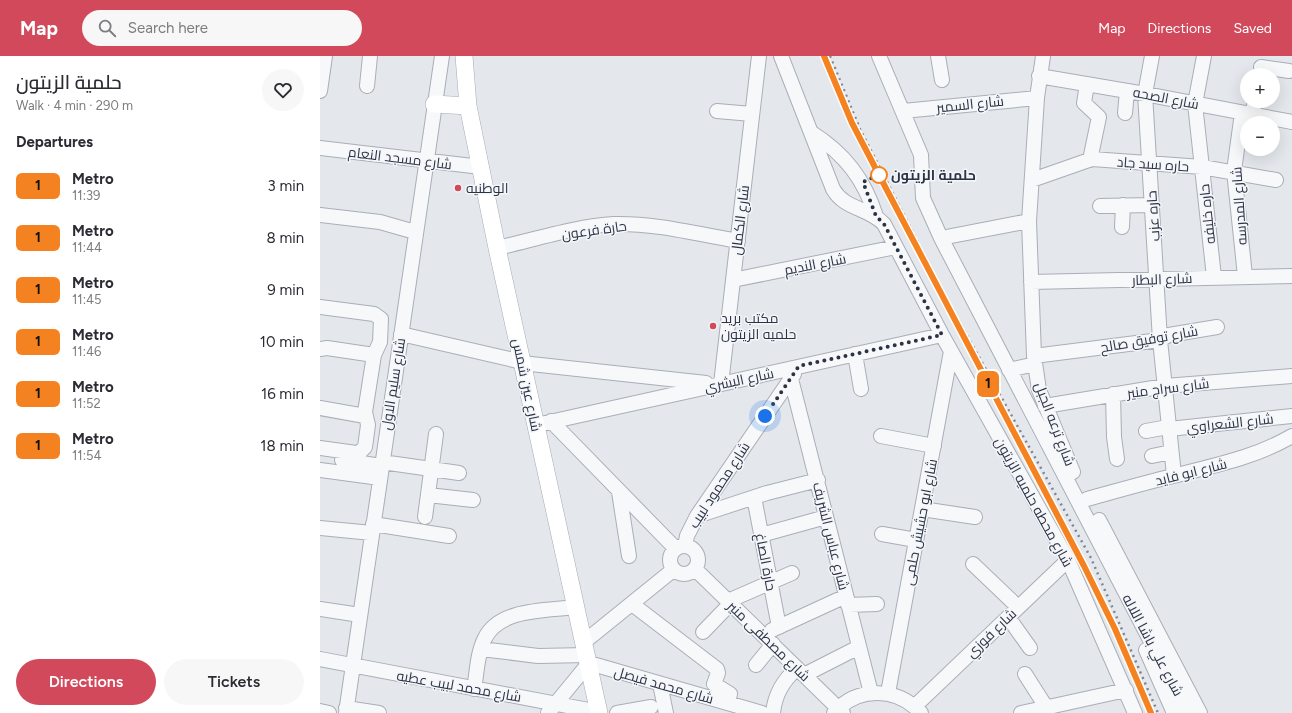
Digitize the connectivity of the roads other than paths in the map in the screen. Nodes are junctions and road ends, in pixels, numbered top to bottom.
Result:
1 (324, 56) edge
2 (370, 56) edge
3 (442, 56) edge
4 (464, 56) edge
5 (759, 56) edge
6 (781, 56) edge
7 (879, 56) edge
8 (938, 56) edge
9 (1043, 56) edge
10 (1152, 56) edge
11 (1204, 56) edge
12 (1261, 66) edge
13 (1289, 71) dead end
14 (1040, 76) junction
15 (942, 80) dead end
16 (1087, 84) junction
17 (367, 86) dead end
18 (320, 91) edge
19 (1126, 91) junction
20 (1145, 94) junction
21 (1037, 98) junction
22 (434, 104) junction
23 (1195, 104) junction
24 (468, 106) junction
25 (1250, 110) edge
26 (717, 111) dead end
27 (903, 111) junction
28 (1125, 113) dead end
29 (752, 114) junction
30 (1292, 122) edge
31 (812, 133) junction
32 (320, 148) edge
33 (1090, 160) junction
34 (426, 161) junction
35 (1150, 164) junction
36 (481, 167) junction
37 (1202, 167) junction
38 (1234, 171) junction
39 (1032, 180) junction
40 (1276, 180) dead end
41 (1123, 205) junction
42 (1152, 205) junction
43 (1100, 206) dead end
44 (320, 215) edge
45 (876, 216) junction
46 (1029, 221) junction
47 (1122, 227) dead end
48 (415, 232) junction
49 (941, 238) junction
50 (738, 241) junction
51 (497, 248) junction
52 (896, 248) junction
53 (1245, 276) junction
54 (1292, 276) edge
55 (1214, 277) junction
56 (733, 280) junction
57 (1157, 280) junction
58 (1031, 282) junction
59 (320, 307) edge
60 (1217, 327) dead end
61 (401, 334) junction
62 (942, 335) junction
63 (1160, 340) junction
64 (320, 349) edge
65 (951, 351) junction
66 (374, 355) junction
67 (856, 359) junction
68 (1035, 360) junction
69 (522, 363) junction
70 (799, 366) junction
71 (834, 368) dead end
72 (1009, 370) junction
73 (1292, 376) edge
74 (791, 379) junction
75 (370, 384) junction
76 (720, 384) junction
77 (1165, 386) junction
78 (393, 388) junction
79 (861, 389) dead end
80 (1113, 394) junction
81 (1046, 406) junction
82 (320, 408) edge
83 (366, 416) junction
84 (1292, 416) edge
85 (543, 423) junction
86 (1169, 428) junction
87 (1146, 431) dead end
88 (436, 434) dead end
89 (881, 436) dead end
90 (1292, 436) edge
91 (934, 446) junction
92 (320, 448) edge
93 (1171, 452) junction
94 (1152, 456) dead end
95 (320, 457) edge
96 (1117, 458) dead end
97 (381, 469) junction
98 (432, 469) junction
99 (320, 470) edge
100 (459, 473) dead end
101 (1174, 475) junction
102 (818, 480) junction
103 (619, 492) junction
104 (428, 495) junction
105 (754, 497) junction
106 (1087, 499) junction
107 (473, 500) dead end
108 (922, 509) junction
109 (696, 516) junction
110 (826, 516) junction
111 (425, 517) dead end
112 (975, 517) dead end
113 (320, 528) edge
114 (372, 528) junction
115 (1093, 529) junction
116 (882, 534) dead end
117 (761, 535) junction
118 (449, 536) dead end
119 (916, 540) junction
120 (680, 547) junction
121 (629, 556) dead end
122 (1068, 560) junction
123 (973, 564) dead end
124 (695, 569) junction
125 (674, 570) junction
126 (792, 573) dead end
127 (770, 583) junction
128 (847, 601) junction
129 (730, 602) junction
130 (632, 604) junction
131 (877, 604) dead end
132 (576, 607) junction
133 (1018, 607) junction
134 (320, 609) edge
135 (360, 615) junction
136 (1008, 617) junction
137 (779, 627) junction
138 (703, 632) dead end
139 (763, 634) junction
140 (773, 644) junction
141 (859, 647) junction
142 (1030, 648) dead end
143 (481, 649) junction
144 (586, 654) junction
145 (320, 659) edge
146 (352, 665) junction
147 (756, 665) dead end
148 (800, 672) junction
149 (1025, 674) dead end
150 (660, 684) junction
151 (474, 689) junction
152 (1126, 690) junction
153 (871, 693) junction
154 (888, 693) junction
155 (728, 703) junction
156 (651, 707) dead end
157 (1080, 707) edge
158 (552, 708) edge
159 (346, 710) edge
160 (919, 710) edge
161 (1041, 710) edge
162 (320, 711) edge
163 (838, 711) edge
164 (329, 713) edge
165 (379, 713) edge
166 (599, 713) edge
167 (617, 713) edge
168 (666, 713) edge
169 (762, 713) edge
170 (773, 713) edge
171 (1021, 713) edge
172 (1135, 713) edge
173 (1174, 713) edge
174 (1188, 713) edge
175 (1200, 713) edge

1 - 18 street
2 - 17 street
3 - 22 street, شارع سليم الاول
4 - 24 main road, شارع عين شمس
5 - 29 street, شارع الكمال
6 - 31 street
7 - 27 street
8 - 15 street
9 - 14 street, شارع ترعه الجبل
10 - 20 street, حاره عزب
11 - 23 street, حاره خليفه
12 - 13 street
14 - 16 street, شارع الصحه
14 - 21 street, شارع ترعه الجبل
16 - 19 street, شارع الصحه
16 - 33 street
19 - 20 street, شارع الصحه
19 - 28 street
20 - 23 street, شارع الصحه
20 - 35 street, حاره عزب
21 - 27 street, شارع السمير
21 - 39 street, شارع ترعه الجبل
22 - 24 main road
22 - 34 street, شارع سليم الاول
23 - 25 street, شارع الصحه
23 - 37 street, حاره خليفه
24 - 36 main road, شارع عين شمس
25 - 30 street, شارع الصحه
25 - 38 street, شارع المدرسه
26 - 29 street
27 - 49 street
29 - 50 street, شارع الكمال
31 - 45 street
31 - 45 street
32 - 34 street, شارع مسجد النعام
33 - 35 street, حاره سيد جاد
33 - 39 street, حاره سيد جاد
34 - 36 street, شارع مسجد النعام
34 - 48 street, شارع سليم الاول
35 - 37 street, حاره سيد جاد
35 - 42 street, حاره عزب
36 - 51 main road, شارع عين شمس
37 - 38 street, حاره سيد جاد
37 - 55 street, حاره خليفه
38 - 40 street, حاره سيد جاد
38 - 53 street, شارع المدرسه
39 - 46 street, شارع ترعه الجبل
41 - 42 street
41 - 43 street
41 - 47 street
42 - 57 street, حاره عزب
44 - 48 street
45 - 52 street, شارع محطه حلميه الزيتون
46 - 49 street
46 - 58 street, شارع ترعه الجبل
48 - 61 street, شارع سليم الاول
49 - 72 street
50 - 51 street, حارة فرعون
50 - 56 street, شارع الكمال
51 - 69 main road, شارع عين شمس
52 - 56 street, شارع النديم
52 - 62 street, شارع محطه حلميه الزيتون
53 - 54 street, شارع البطار
53 - 55 street, شارع البطار
55 - 57 street, شارع البطار
56 - 76 street, شارع الكمال
57 - 58 street, شارع البطار
57 - 63 street, حاره عزب
58 - 68 street, شارع ترعه الجبل
59 - 66 street
60 - 63 street, شارع توفيق صالح
61 - 69 street
61 - 78 street, شارع سليم الاول
62 - 65 street, شارع محطه حلميه الزيتون
62 - 67 street, شارع البشري
63 - 68 street, شارع توفيق صالح
63 - 77 street, حاره عزب
64 - 66 street
65 - 91 street, شارع ابو حشيش حلمى
65 - 122 street, شارع محطه حلميه الزيتون
66 - 75 street
67 - 70 street, شارع البشري
67 - 71 street
67 - 79 street
68 - 72 street, شارع توفيق صالح
68 - 81 street, شارع ترعه الجبل
69 - 76 street
69 - 85 main road, شارع عين شمس
70 - 74 street, شارع محمود لبيب
70 - 76 street, شارع البشري
72 - 115 street
73 - 77 street, شارع سراج منير
74 - 102 street, شارع عباس الشريف
74 - 109 street, شارع محمود لبيب
75 - 78 street
75 - 83 street
76 - 85 street, شارع البشري
77 - 80 street, شارع سراج منير
77 - 86 street, حاره عزب
78 - 97 street, شارع سليم الاول
80 - 81 street, شارع سراج منير
80 - 96 street
81 - 106 street, شارع ترعه الجبل
82 - 83 street
83 - 92 street
84 - 86 street, شارع الشعراوي
85 - 103 street
85 - 132 main road, شارع عين شمس
86 - 87 street, شارع الشعراوي
86 - 93 street, حاره عزب
88 - 98 street
89 - 91 street
90 - 101 street, شارع ابو فايد
91 - 108 street, شارع ابو حشيش حلمى
93 - 94 street
93 - 101 street, حاره عزب
95 - 97 street
97 - 98 street
97 - 99 street
97 - 114 street, شارع سليم الاول
98 - 100 street
98 - 104 street
101 - 106 street, شارع ابو فايد
102 - 105 street
102 - 110 street, شارع عباس الشريف
103 - 120 street
103 - 121 street
104 - 107 street
104 - 111 street
105 - 109 street
105 - 117 street, حارة الصاغ
106 - 175 street, شارع ترعه الجبل
108 - 112 street
108 - 119 street, شارع ابو حشيش حلمى
109 - 120 street, شارع محمود لبيب
110 - 117 street
110 - 128 street, شارع عباس الشريف
113 - 114 street
114 - 118 street
114 - 135 street, شارع سليم الاول
115 - 173 street
115 - 174 street, شارع علي باشا اللاله
116 - 119 street
117 - 127 street, حارة الصاغ
119 - 154 street, شارع ابو حشيش حلمى
120 - 124 street
120 - 125 street
122 - 133 street, شارع فوزي
122 - 152 street, شارع محطه حلميه الزيتون
123 - 133 street
124 - 125 street
124 - 129 street, شارع مصطفى منير
125 - 130 street
126 - 127 street
127 - 129 street
127 - 137 street, حارة الصاغ
128 - 131 street
128 - 137 street
128 - 141 street, شارع عباس الشريف
129 - 138 street
129 - 139 street, شارع مصطفى منير
130 - 144 street
130 - 155 street
132 - 143 street
132 - 144 main road, شارع عين شمس
133 - 136 street, شارع فوزي
134 - 135 street
135 - 146 street, شارع سليم الاول
136 - 142 street
136 - 160 street, شارع فوزي
137 - 139 street
139 - 140 street, شارع مصطفى منير
140 - 147 street
140 - 148 street, شارع مصطفى منير
141 - 148 street
141 - 153 street, شارع عباس الشريف
143 - 144 street, شارع محمد فيصل
143 - 151 street
144 - 150 street, شارع محمد فيصل
144 - 158 street
144 - 166 main road, شارع عين شمس
145 - 146 street, شارع محمد لبيب عطيه
146 - 151 street, شارع محمد لبيب عطيه
146 - 159 street, شارع سليم الاول
148 - 163 street, شارع مصطفى منير
148 - 170 street
149 - 161 street
150 - 155 street, شارع محمد فيصل
150 - 168 street
151 - 158 street, شارع محمد لبيب عطيه
152 - 157 street
152 - 172 street, شارع محطه حلميه الزيتون
153 - 154 street
153 - 163 street
154 - 160 street
155 - 169 street, شارع محمد فيصل
156 - 167 street
157 - 161 street
158 - 166 street, شارع محمد لبيب عطيه
159 - 165 street
161 - 171 street
162 - 164 street

